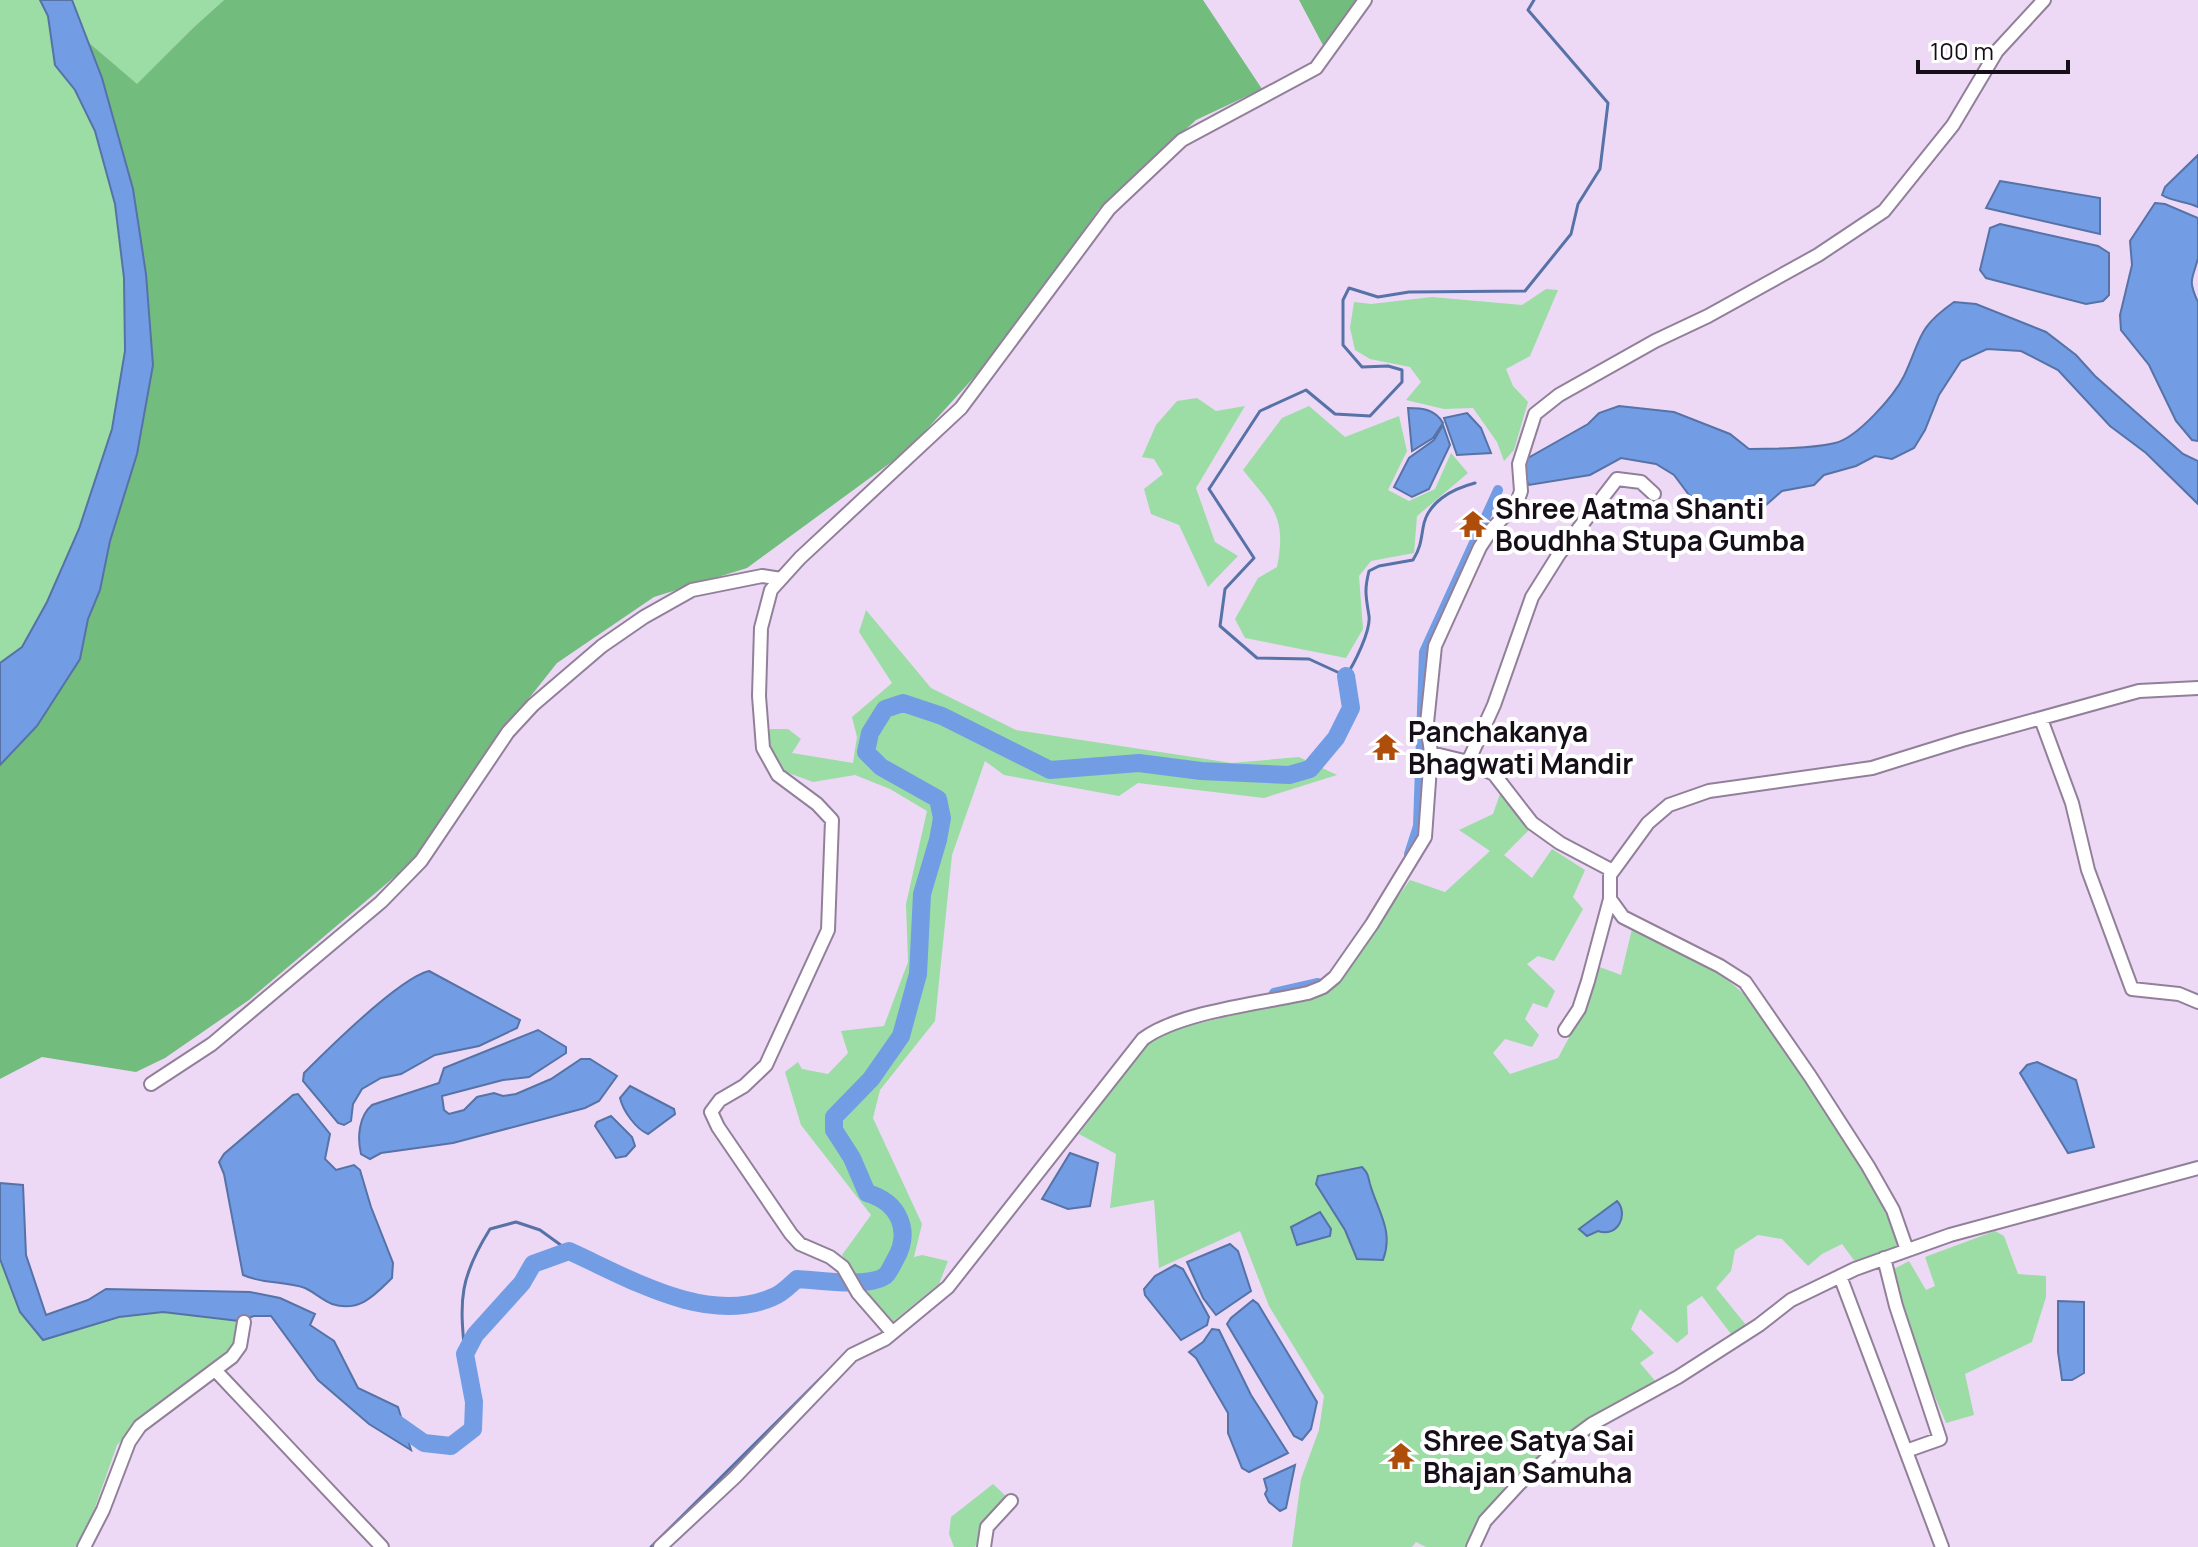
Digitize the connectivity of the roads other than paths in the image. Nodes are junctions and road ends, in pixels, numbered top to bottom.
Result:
1 (1365, 0) edge
2 (2044, 0) edge
3 (1654, 494) dead end
4 (781, 579) junction
5 (2198, 688) edge
6 (2041, 719) junction
7 (1431, 753) junction
8 (1468, 762) junction
9 (1613, 871) junction
10 (1610, 899) junction
11 (2198, 1002) edge
12 (1565, 1030) dead end
13 (151, 1084) dead end
14 (2198, 1168) edge
15 (1907, 1250) junction
16 (1884, 1258) junction
17 (1840, 1276) junction
18 (244, 1322) dead end
19 (891, 1331) junction
20 (215, 1370) junction
21 (1906, 1451) junction
22 (1011, 1501) dead end
23 (84, 1547) edge
24 (382, 1547) edge
25 (660, 1547) edge
26 (984, 1547) edge
27 (1473, 1547) edge
28 (1942, 1547) edge

1 - 4 street
2 - 7 street
3 - 8 street
4 - 13 street
4 - 19 street
5 - 6 street
6 - 9 street
6 - 11 street
7 - 8 street
7 - 19 street
8 - 9 street
9 - 10 street
10 - 12 street
10 - 15 street
14 - 15 street
15 - 16 street
16 - 17 street
16 - 21 street
17 - 21 street
17 - 27 street
18 - 20 street
19 - 25 street
20 - 23 street
20 - 24 street
21 - 28 street
22 - 26 street

